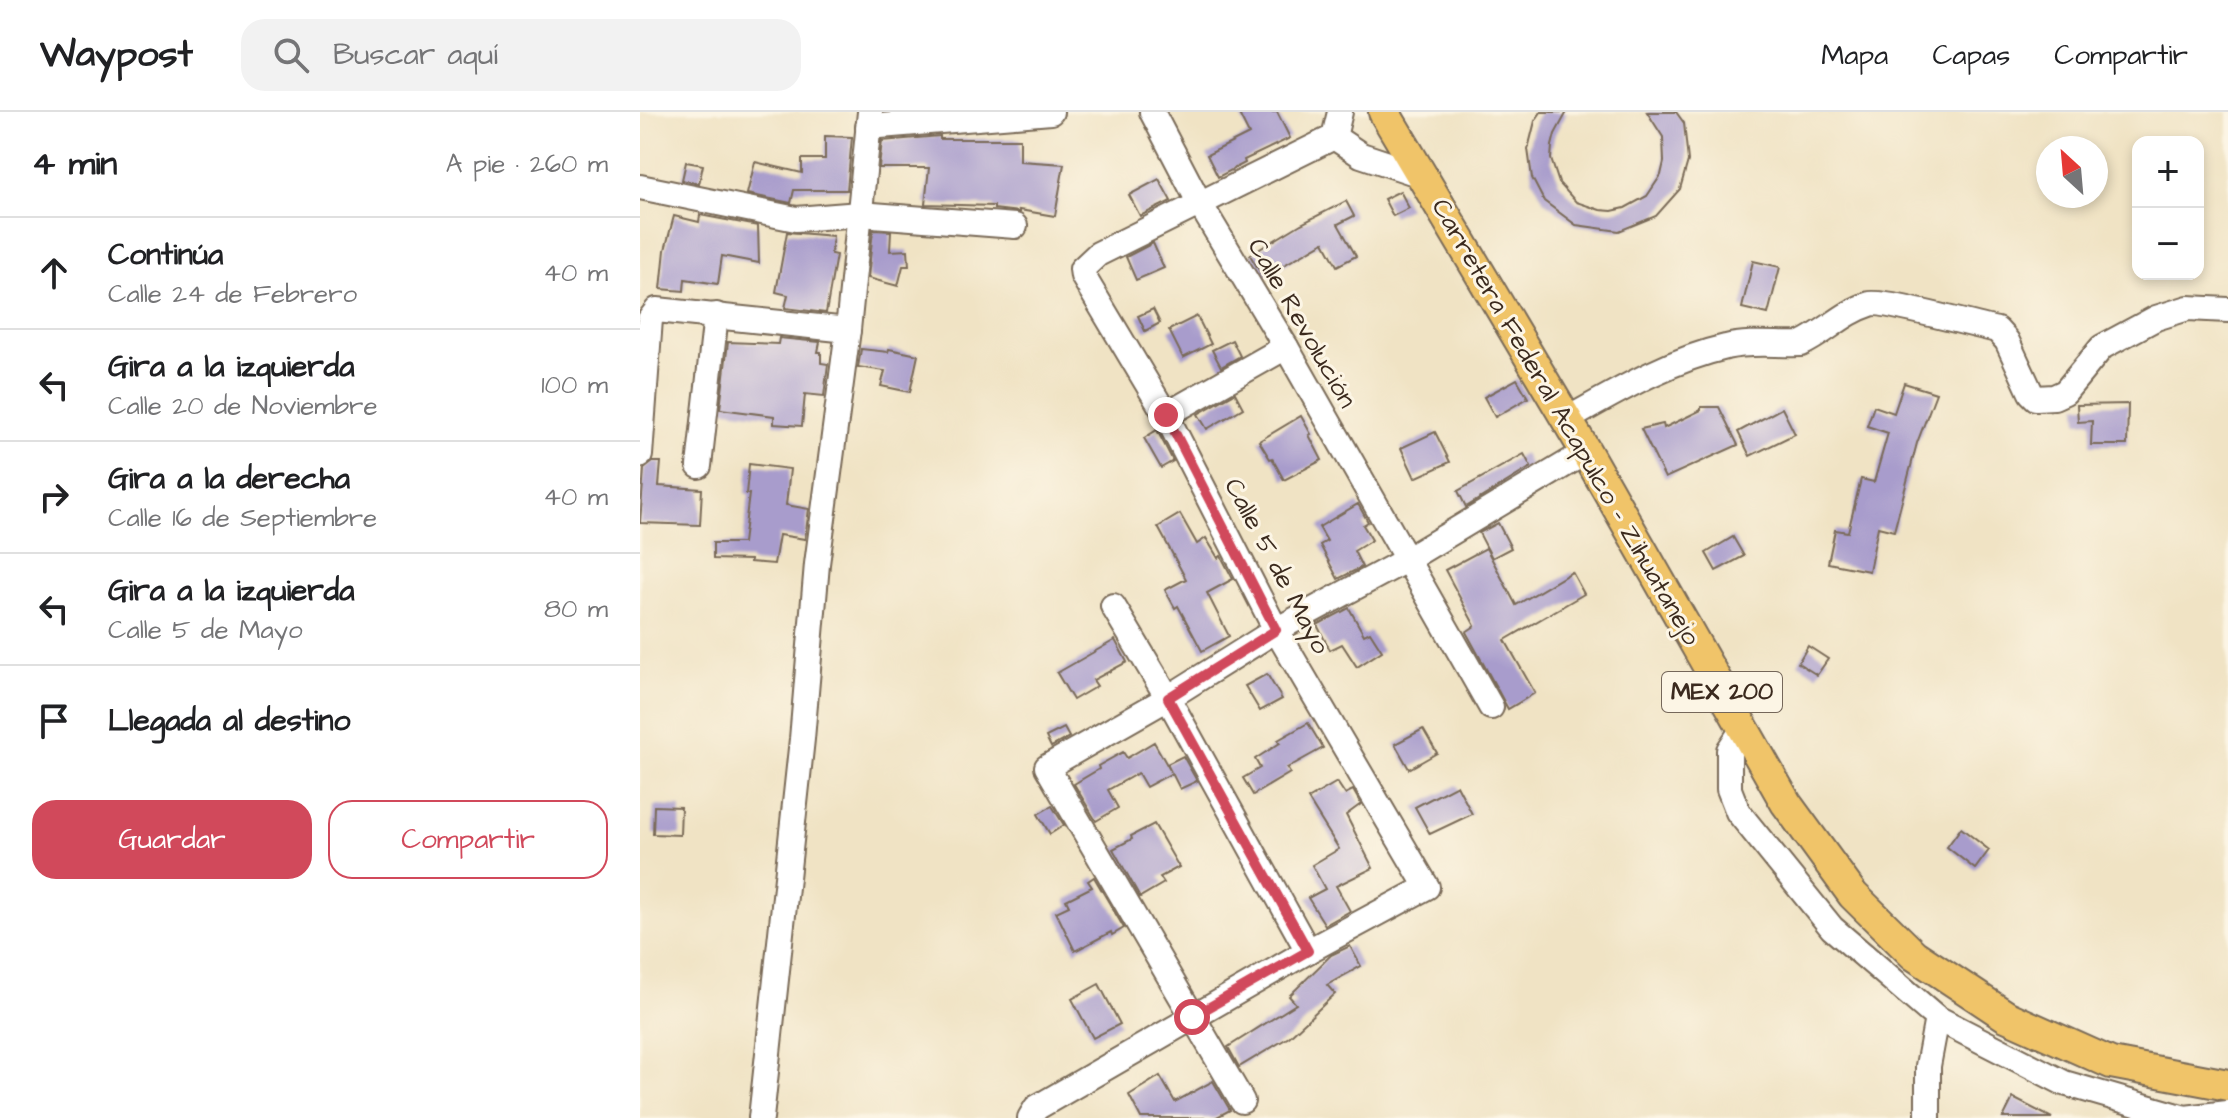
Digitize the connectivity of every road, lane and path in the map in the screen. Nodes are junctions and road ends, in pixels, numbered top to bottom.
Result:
1 (1051, 112) edge
2 (1152, 112) edge
3 (1340, 112) edge
4 (1384, 112) edge
5 (869, 120) edge
6 (1334, 137) junction
7 (1421, 175) junction
8 (640, 187) edge
9 (1200, 204) junction
10 (860, 214) junction
11 (1015, 226) dead end
12 (2228, 310) edge
13 (716, 315) junction
14 (848, 330) junction
15 (1286, 347) junction
16 (1166, 415) junction
17 (1566, 420) junction
18 (1586, 452) junction
19 (640, 455) edge
20 (699, 466) dead end
21 (1406, 560) junction
22 (1113, 606) dead end
23 (1276, 630) junction
24 (1168, 698) junction
25 (1491, 707) dead end
26 (1743, 729) junction
27 (1308, 951) junction
28 (1192, 1017) junction
29 (1937, 1018) junction
30 (2228, 1085) edge
31 (1242, 1101) dead end
32 (2228, 1113) edge
33 (761, 1118) edge
34 (1030, 1118) edge
35 (1928, 1118) edge

1 - 5 street
2 - 9 street, Calle Revolución
3 - 6 street
4 - 7 main road, Carretera Federal Acapulco - Zihuatanejo / MEX 200
5 - 10 street
6 - 7 street
6 - 9 street
7 - 17 main road, Carretera Federal Acapulco - Zihuatanejo / MEX 200
8 - 10 street
9 - 15 street, Calle Revolución
9 - 16 street, Calle 5 de Mayo
10 - 11 street
10 - 14 street
12 - 17 street
13 - 14 street
13 - 19 street
13 - 20 street
14 - 33 street
15 - 16 street
15 - 21 street, Calle Revolución
16 - 23 street, Calle 5 de Mayo
17 - 18 main road, Carretera Federal Acapulco - Zihuatanejo / MEX 200
18 - 21 street
18 - 26 main road, Carretera Federal Acapulco - Zihuatanejo / MEX 200
21 - 23 street
21 - 25 street, Calle Revolución
22 - 24 street
23 - 24 street
23 - 27 street, Calle 5 de Mayo
24 - 27 street
24 - 28 street
26 - 29 street
26 - 30 main road, Carretera Federal Acapulco - Zihuatanejo / MEX 200
27 - 28 street
28 - 31 street
28 - 34 street
29 - 32 street
29 - 35 street

